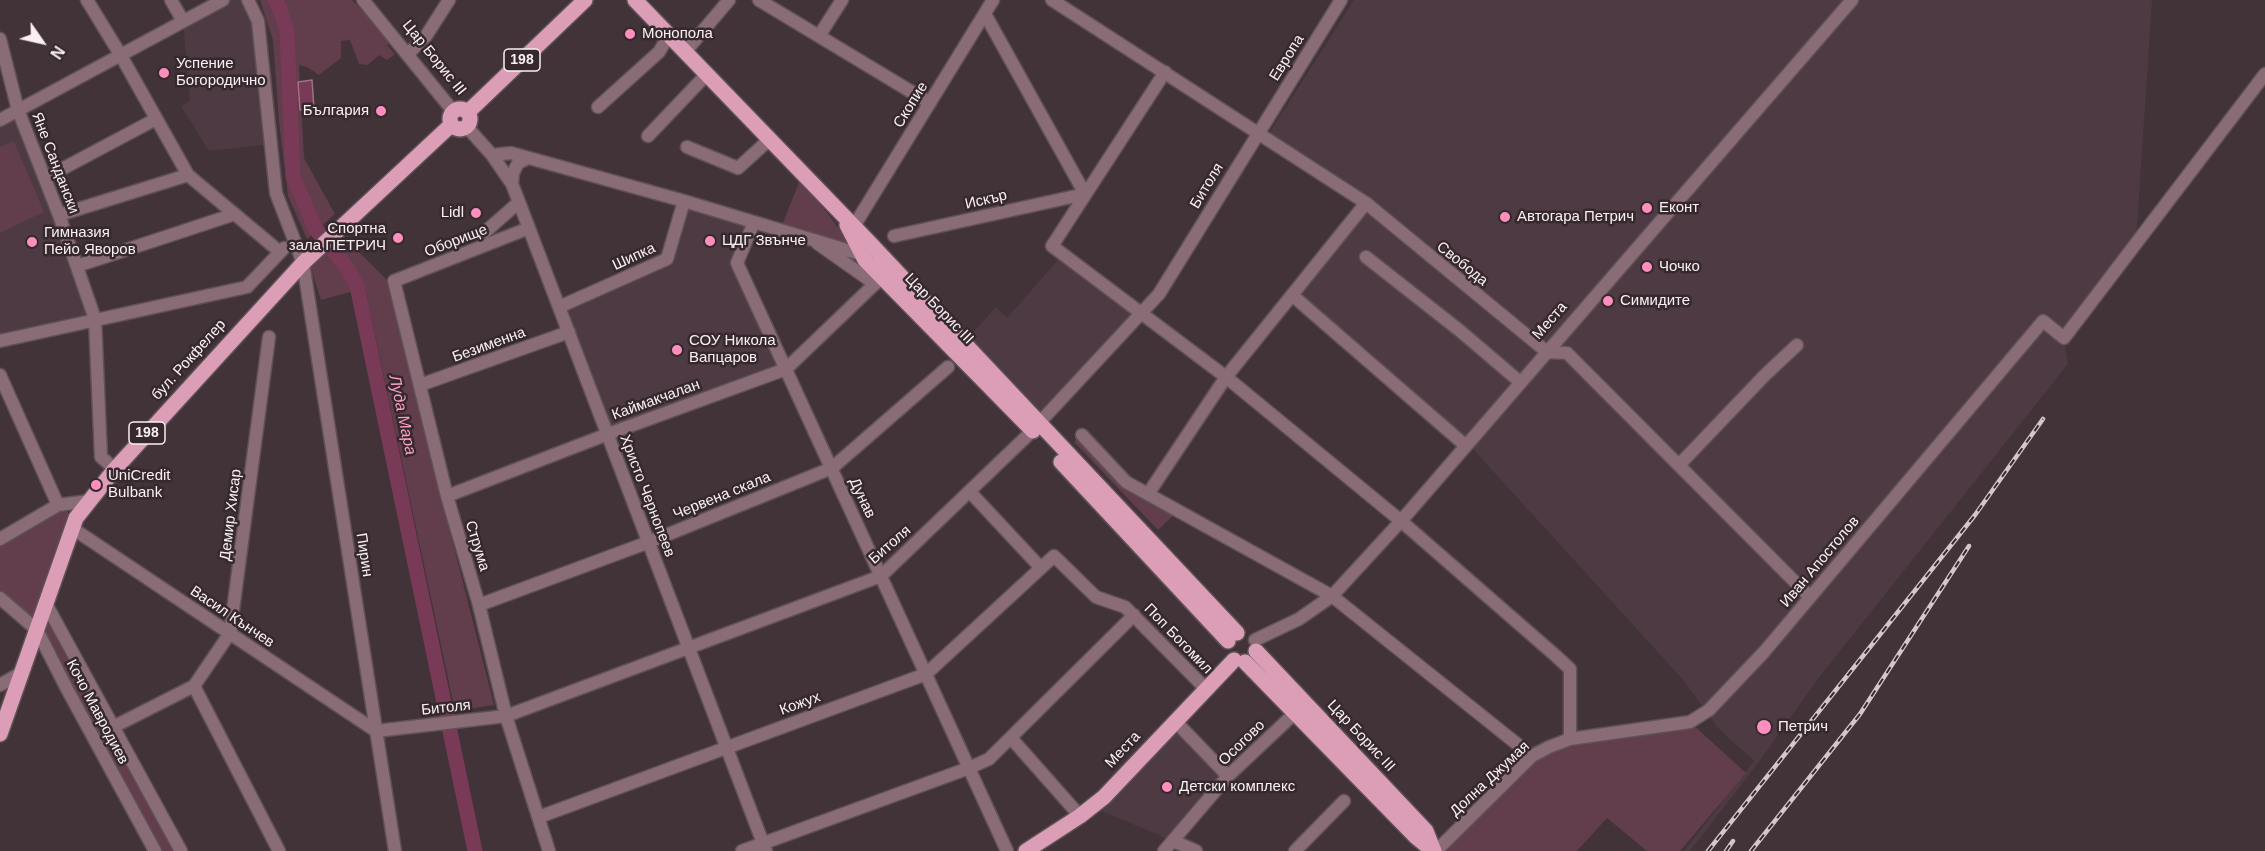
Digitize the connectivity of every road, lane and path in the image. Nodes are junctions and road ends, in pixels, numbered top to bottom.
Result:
1 (87, 0) edge
2 (171, 0) edge
3 (223, 0) edge
4 (248, 0) edge
5 (363, 0) edge
6 (449, 0) edge
7 (635, 0) edge
8 (729, 0) edge
9 (759, 0) edge
10 (842, 0) edge
11 (993, 0) edge
12 (1052, 0) edge
13 (1341, 0) edge
14 (1852, 0) edge
15 (581, 2) edge
16 (985, 14) junction
17 (183, 21) junction
18 (669, 35) junction
19 (819, 36) junction
20 (0, 39) edge
21 (685, 52) junction
22 (120, 54) junction
23 (408, 54) junction
24 (1165, 72) junction
25 (707, 74) junction
26 (2265, 74) edge
27 (930, 103) junction
28 (598, 106) dead end
29 (18, 110) junction
30 (156, 119) junction
31 (460, 119) junction
32 (0, 120) edge
33 (1258, 132) junction
34 (648, 136) dead end
35 (770, 139) junction
36 (687, 147) dead end
37 (492, 155) junction
38 (528, 158) junction
39 (188, 175) junction
40 (45, 178) junction
41 (512, 184) junction
42 (1084, 194) junction
43 (684, 201) junction
44 (519, 202) junction
45 (1366, 203) junction
46 (840, 211) junction
47 (235, 214) junction
48 (59, 215) junction
49 (754, 222) junction
50 (854, 226) junction
51 (530, 228) junction
52 (485, 232) dead end
53 (894, 236) dead end
54 (810, 238) junction
55 (293, 239) junction
56 (280, 252) junction
57 (867, 254) junction
58 (1366, 257) dead end
59 (303, 263) junction
60 (77, 266) junction
61 (878, 280) junction
62 (394, 282) joint
63 (1292, 295) junction
64 (559, 307) junction
65 (1143, 313) junction
66 (95, 319) junction
67 (569, 332) junction
68 (269, 337) dead end
69 (0, 341) edge
70 (1797, 345) dead end
71 (1547, 352) junction
72 (948, 367) dead end
73 (786, 369) junction
74 (0, 375) edge
75 (1226, 377) junction
76 (1520, 382) junction
77 (420, 385) junction
78 (1036, 427) junction
79 (608, 434) junction
80 (1082, 435) dead end
81 (1466, 446) junction
82 (1679, 465) junction
83 (832, 468) junction
84 (114, 469) junction
85 (970, 492) junction
86 (1148, 494) junction
87 (447, 496) junction
88 (89, 501) junction
89 (58, 506) junction
90 (1401, 521) junction
91 (72, 528) junction
92 (0, 539) edge
93 (649, 542) junction
94 (1041, 568) junction
95 (881, 576) junction
96 (1332, 596) junction
97 (1810, 597) junction
98 (0, 598) edge
99 (45, 602) junction
100 (479, 604) junction
101 (1134, 615) junction
102 (37, 630) junction
103 (230, 633) junction
104 (1233, 637) junction
105 (689, 647) junction
106 (1247, 653) junction
107 (21, 673) junction
108 (926, 674) junction
109 (0, 685) edge
110 (194, 686) junction
111 (1206, 689) junction
112 (1295, 714) junction
113 (506, 716) junction
114 (1175, 722) junction
115 (113, 727) junction
116 (376, 730) junction
117 (0, 734) edge
118 (1011, 738) junction
119 (1570, 739) junction
120 (727, 748) junction
121 (1532, 756) junction
122 (969, 768) junction
123 (1228, 776) junction
124 (1344, 801) dead end
125 (1080, 816) junction
126 (539, 817) junction
127 (1173, 841) junction
128 (765, 847) edge
129 (155, 851) edge
130 (181, 851) edge
131 (279, 851) edge
132 (395, 851) edge
133 (549, 851) edge
134 (742, 851) edge
135 (1007, 851) edge
136 (1026, 851) edge
137 (1164, 851) edge
138 (1196, 851) edge
139 (1295, 851) edge
140 (1434, 851) edge

1 - 22 street
2 - 17 street
3 - 17 street
4 - 55 street, Пирин
5 - 23 street, Цар Борис III
6 - 23 street
7 - 18 main road
8 - 21 street
9 - 19 street
10 - 19 street
11 - 16 street, Скопие
12 - 24 street, Свобода
13 - 33 street, Европа
14 - 71 street, Места
15 - 31 main road, бул. Рокфелер / 198
16 - 27 street, Скопие
16 - 42 street
17 - 22 street
18 - 21 main road
18 - 28 street
19 - 27 street
20 - 29 street, Яне Сандански
21 - 25 main road
22 - 29 street
22 - 30 street
23 - 31 street, Цар Борис III
24 - 33 street, Свобода
24 - 42 street
25 - 34 street
25 - 35 main road
26 - 97 street, Иван Апостолов
27 - 50 street, Скопие
29 - 32 street
29 - 40 street, Яне Сандански
30 - 39 street
30 - 40 street
31 - 37 street, Цар Борис III
31 - 59 main road, бул. Рокфелер / 198
33 - 45 street, Свобода
33 - 65 street, Битоля
35 - 36 street
35 - 46 main road
37 - 38 street, Цар Борис III
37 - 41 street, Христо Чернопеев
38 - 41 street
38 - 43 street, Цар Борис III
39 - 47 street
39 - 48 street
40 - 48 street, Яне Сандански
41 - 44 street, Христо Чернопеев
42 - 53 street, Искър
42 - 65 street
43 - 49 street, Цар Борис III
43 - 64 street, Шипка
44 - 51 street, Христо Чернопеев
44 - 52 street
45 - 63 street
45 - 71 street, Свобода
46 - 50 main road
46 - 57 main road
47 - 56 street
47 - 60 street
48 - 60 street, Яне Сандански
49 - 54 street, Цар Борис III
49 - 73 street, Дунав
50 - 57 main road
51 - 62 street, Оборище
51 - 64 street, Христо Чернопеев
54 - 57 street, Цар Борис III
54 - 61 street
55 - 56 street
55 - 59 street, Пирин
56 - 66 street
57 - 61 main road, Цар Борис III
57 - 78 main road, Цар Борис III
58 - 76 street
59 - 84 main road, бул. Рокфелер / 198
59 - 116 street, Пирин
60 - 66 street, Яне Сандански
61 - 73 street, Каймакчалан
61 - 78 main road, Цар Борис III
62 - 77 street, Струма
63 - 75 street
63 - 81 street
64 - 67 street, Христо Чернопеев
65 - 75 street
65 - 78 street, Битоля
66 - 69 street
66 - 84 street, Яне Сандански
67 - 77 street, Безименна
67 - 79 street, Христо Чернопеев
68 - 103 street, Демир Хисар
70 - 82 street
71 - 76 street, Места
71 - 82 street, Свобода
72 - 83 street, Червена скала
73 - 79 street, Каймакчалан
73 - 83 street, Дунав
74 - 89 street
75 - 86 street
75 - 90 street
76 - 81 street, Места
77 - 87 street, Струма
78 - 85 street, Битоля
78 - 104 main road, Цар Борис III
79 - 87 street, Каймакчалан
79 - 93 street, Христо Чернопеев
80 - 86 street
81 - 90 street, Места
82 - 97 street, Свобода
83 - 93 street, Червена скала
83 - 95 street, Дунав
84 - 88 main road, бул. Рокфелер / 198
85 - 94 street
85 - 95 street, Битоля
86 - 96 street
87 - 100 street, Струма
88 - 89 street
88 - 91 main road, бул. Рокфелер / 198
89 - 92 street
90 - 96 street, Места
90 - 119 street
91 - 99 main road, бул. Рокфелер / 198
91 - 103 street, Васил Кънчев
93 - 100 street, Червена скала
93 - 105 street, Христо Чернопеев
94 - 101 street, Поп Богомил
94 - 108 street, Кожух
95 - 105 street, Битоля
95 - 108 street, Дунав
96 - 106 street, Места
96 - 121 street
97 - 119 street, Иван Апостолов
98 - 102 street, Кочо Мавродиев
99 - 102 main road, бул. Рокфелер / 198
99 - 115 street, Кочо Мавродиев
100 - 113 street, Струма
101 - 111 street, Поп Богомил
101 - 118 street
102 - 107 main road, бул. Рокфелер / 198
102 - 129 street, Кочо Мавродиев
103 - 110 street, Демир Хисар
103 - 116 street, Васил Кънчев
104 - 106 main road
104 - 106 main road
105 - 113 street, Битоля
105 - 120 street, Христо Чернопеев
106 - 111 main road, Места
106 - 112 main road, Цар Борис III
106 - 140 main road, Цар Борис III
107 - 109 street
107 - 117 main road, бул. Рокфелер / 198
108 - 120 street, Кожух
108 - 122 street, Дунав
110 - 115 street, Демир Хисар
110 - 131 street
111 - 114 main road, Места
112 - 123 street, Осогово
112 - 140 main road, Цар Борис III
113 - 116 street, Битоля
113 - 126 street, Струма
114 - 123 street
114 - 125 main road, Места
115 - 130 street, Кочо Мавродиев
116 - 132 street, Пирин
118 - 122 street
118 - 125 street
119 - 121 street, Долна Джумая
120 - 126 street, Кожух
120 - 128 street, Христо Чернопеев
121 - 140 street, Долна Джумая
122 - 128 street
122 - 135 street, Дунав
123 - 127 street, Осогово
124 - 139 street
125 - 136 main road, Места
126 - 133 street, Струма
127 - 137 street, Осогово
127 - 138 street
128 - 134 street

